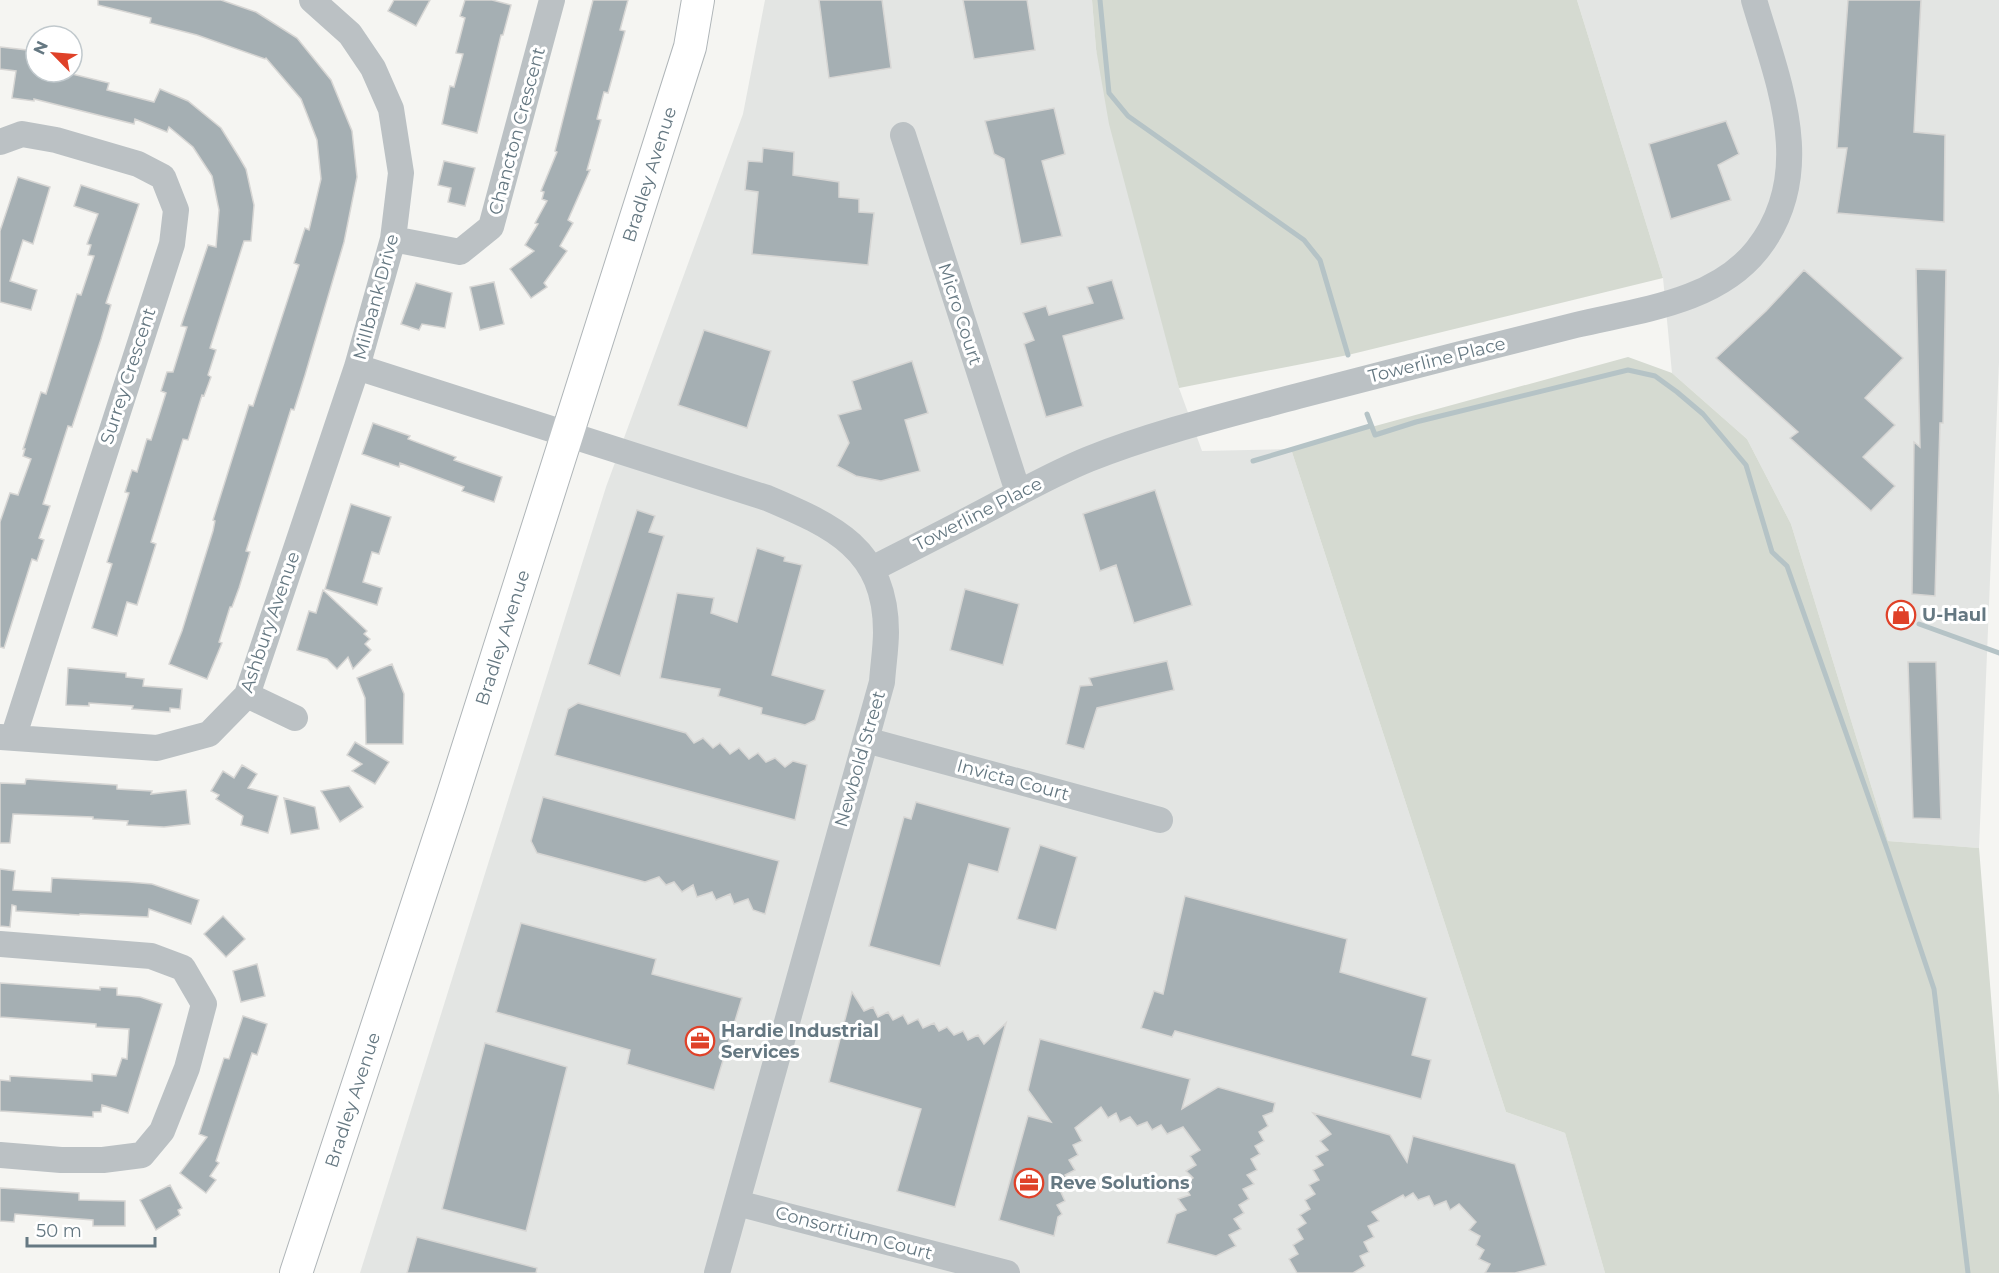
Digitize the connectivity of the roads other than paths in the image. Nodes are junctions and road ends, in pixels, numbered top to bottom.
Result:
1 (312, 0) edge
2 (552, 0) edge
3 (698, 0) edge
4 (1754, 0) edge
5 (903, 135) dead end
6 (0, 142) edge
7 (393, 239) junction
8 (357, 367) junction
9 (567, 435) junction
10 (1018, 492) junction
11 (872, 570) junction
12 (247, 695) junction
13 (295, 718) dead end
14 (7, 737) edge
15 (866, 740) junction
16 (1160, 820) dead end
17 (0, 944) edge
18 (0, 1155) edge
19 (737, 1203) junction
20 (296, 1273) edge
21 (717, 1273) edge
22 (1007, 1273) edge

1 - 7 street, Millbank Drive
2 - 7 street, Chancton Crescent
3 - 9 main road, Bradley Avenue
4 - 10 street, Towerline Place
5 - 10 street, Micro Court
6 - 14 street, Surrey Crescent
7 - 8 street, Millbank Drive
8 - 9 street, Millbank Drive
8 - 12 street, Ashbury Avenue
9 - 11 street, Newbold Street
9 - 20 main road, Bradley Avenue
10 - 11 street, Towerline Place
11 - 15 street, Newbold Street
12 - 13 street
12 - 14 street, Ashbury Avenue
15 - 16 street, Invicta Court
15 - 19 street, Newbold Street
17 - 18 street
19 - 21 street, Newbold Street
19 - 22 street, Consortium Court

